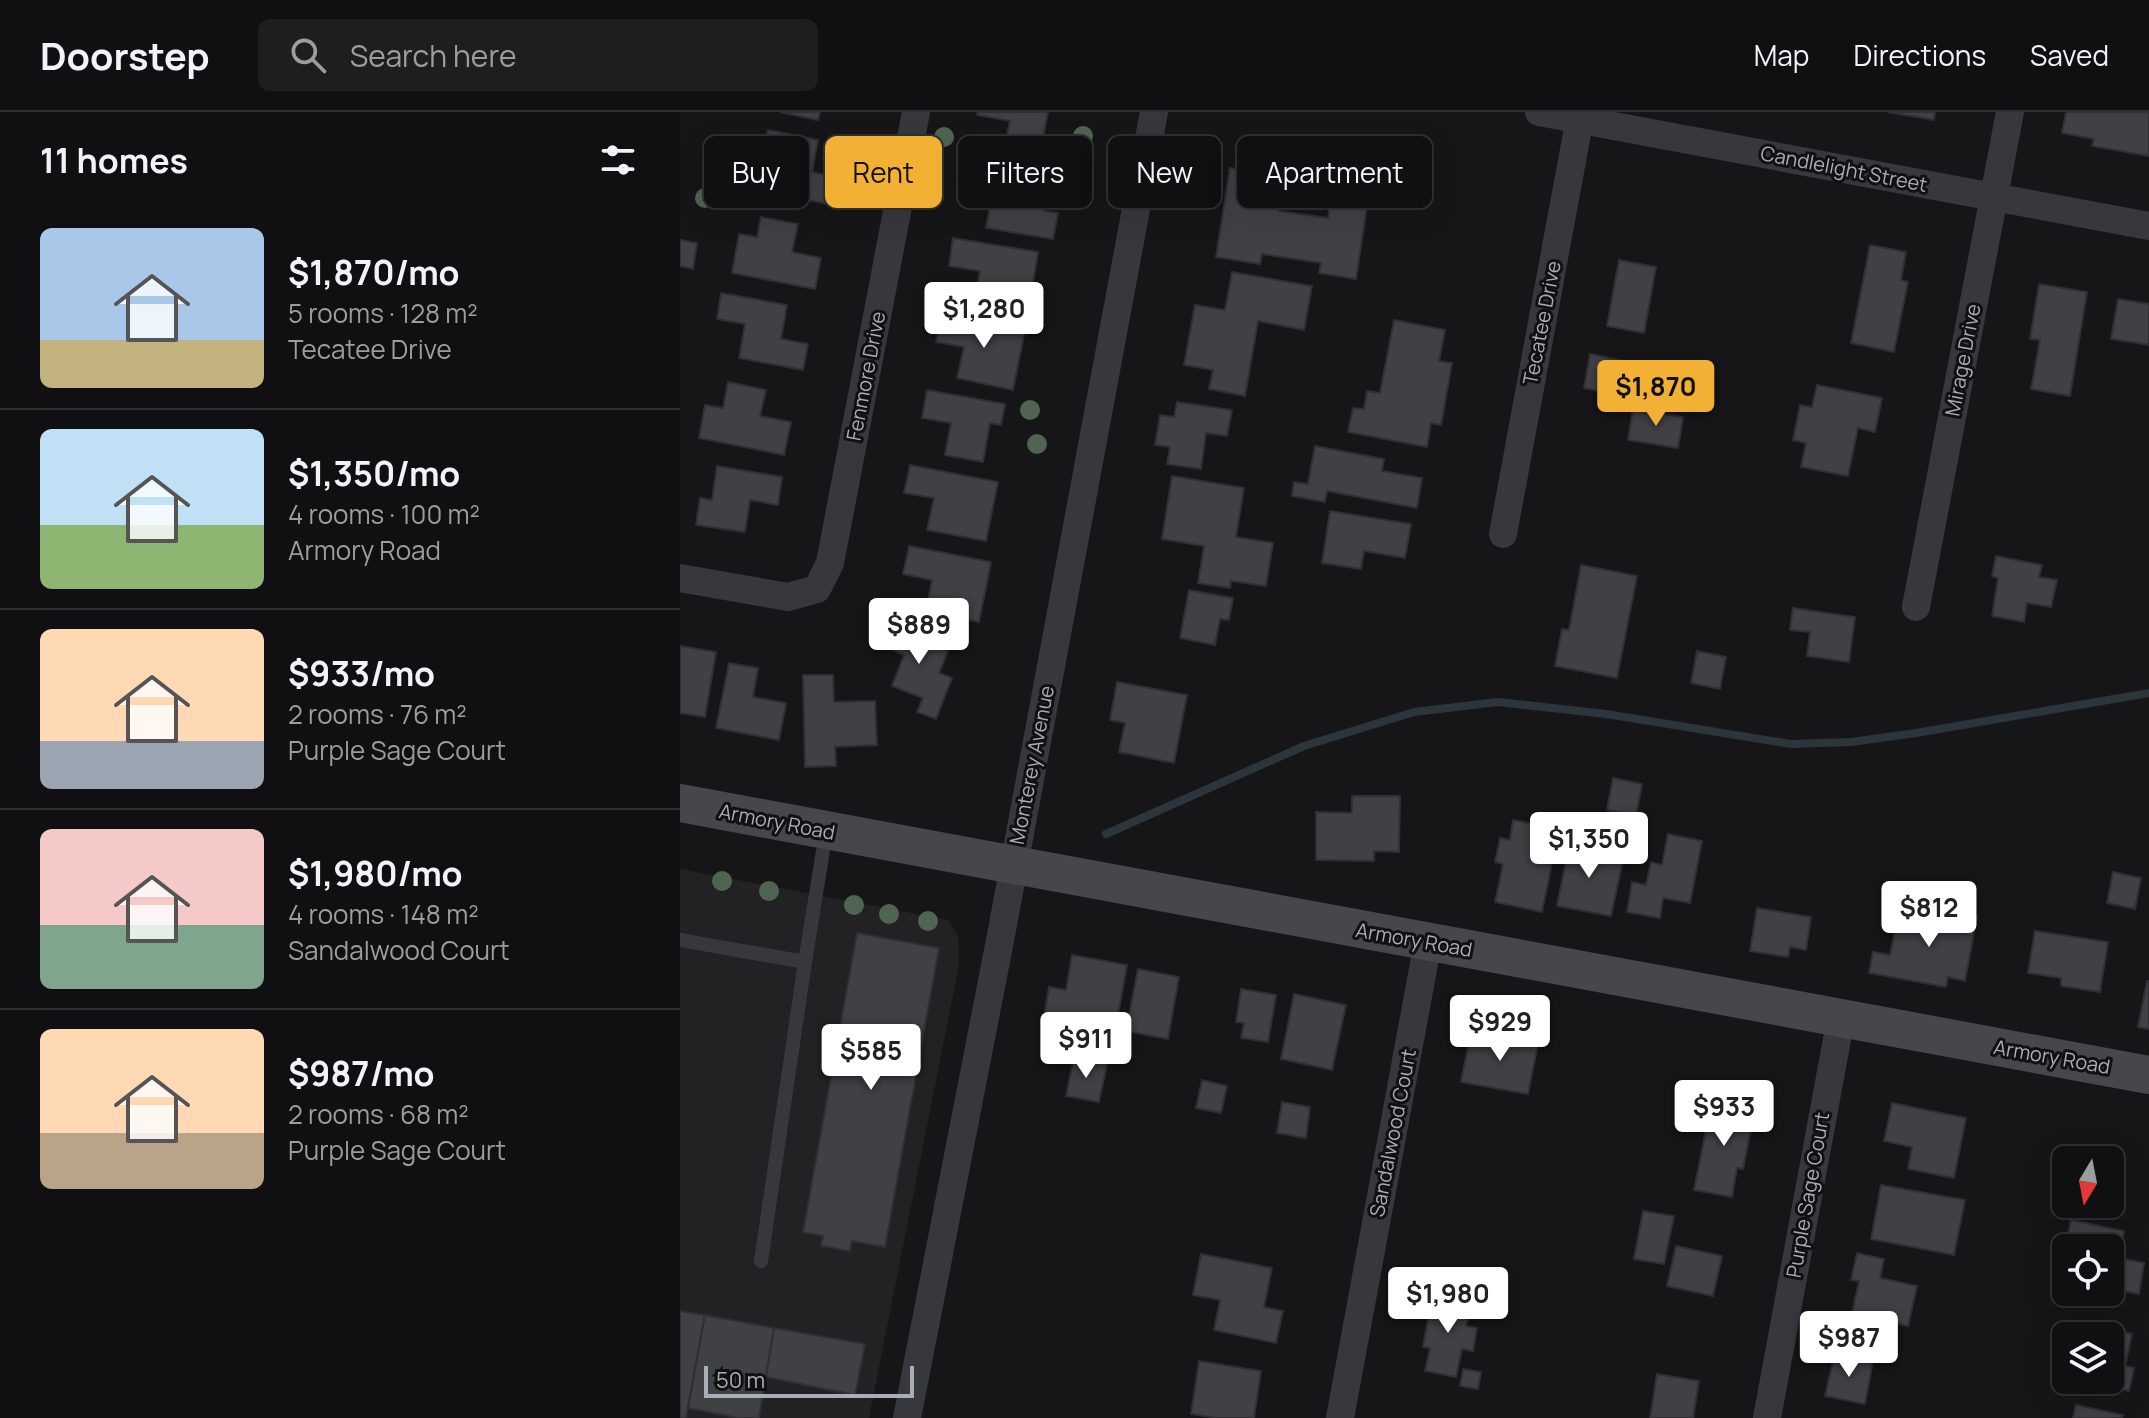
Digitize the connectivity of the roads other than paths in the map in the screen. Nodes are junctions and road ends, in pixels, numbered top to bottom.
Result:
1 (916, 112) edge
2 (1154, 112) edge
3 (1539, 112) edge
4 (2010, 112) edge
5 (1580, 116) edge
6 (1994, 198) junction
7 (2149, 226) edge
8 (1503, 534) dead end
9 (680, 578) edge
10 (1916, 607) dead end
11 (680, 803) edge
12 (826, 831) junction
13 (1013, 866) junction
14 (680, 940) edge
15 (1428, 942) junction
16 (805, 962) junction
17 (1841, 1018) junction
18 (2149, 1075) edge
19 (761, 1261) dead end
20 (907, 1418) edge
21 (1340, 1418) edge
22 (1767, 1418) edge

1 - 9 street, Fenmore Drive
2 - 13 street, Monterey Avenue
3 - 5 street, Candlelight Street
4 - 6 street, Mirage Drive
5 - 6 street, Candlelight Street
5 - 8 street, Tecatee Drive
6 - 7 street, Candlelight Street
6 - 10 street, Mirage Drive
11 - 12 main road, Armory Road
12 - 13 main road, Armory Road
12 - 16 lane
13 - 15 main road, Armory Road
13 - 20 street, Monterey Avenue
14 - 16 lane
15 - 17 main road, Armory Road
15 - 21 street, Sandalwood Court
16 - 19 lane
17 - 18 main road, Armory Road
17 - 22 street, Purple Sage Court

